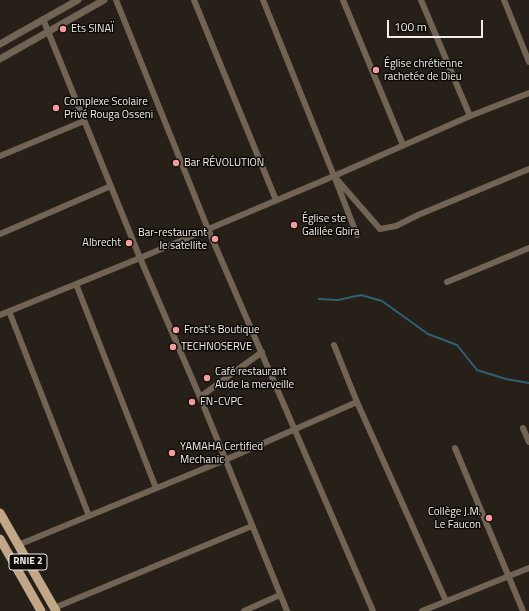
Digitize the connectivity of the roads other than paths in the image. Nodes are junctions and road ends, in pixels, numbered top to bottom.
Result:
1 (78, 0) edge
2 (104, 0) edge
3 (116, 0) edge
4 (194, 0) edge
5 (263, 0) edge
6 (343, 0) edge
7 (421, 0) edge
8 (504, 0) edge
9 (43, 19) junction
10 (49, 32) junction
11 (0, 44) edge
12 (0, 59) edge
13 (529, 62) edge
14 (529, 93) edge
15 (470, 116) junction
16 (84, 121) junction
17 (403, 145) junction
18 (0, 156) edge
19 (529, 169) edge
20 (334, 176) junction
21 (111, 186) junction
22 (276, 200) junction
23 (208, 229) junction
24 (0, 234) edge
25 (357, 235) dead end
26 (529, 248) edge
27 (140, 258) junction
28 (447, 282) dead end
29 (76, 284) junction
30 (9, 311) junction
31 (0, 315) edge
32 (334, 345) dead end
33 (262, 352) junction
34 (200, 397) junction
35 (357, 402) junction
36 (523, 428) dead end
37 (296, 429) junction
38 (529, 442) edge
39 (455, 448) dead end
40 (225, 460) junction
41 (156, 488) junction
42 (0, 513) edge
43 (89, 516) junction
44 (252, 526) junction
45 (0, 539) edge
46 (18, 545) junction
47 (529, 568) edge
48 (508, 576) junction
49 (280, 595) junction
50 (446, 601) junction
51 (55, 609) edge
52 (41, 611) edge
53 (244, 611) edge
54 (287, 611) edge
55 (373, 611) edge
56 (422, 611) edge
57 (523, 611) edge

1 - 9 street
2 - 10 street
3 - 23 street
4 - 22 street
5 - 20 street
6 - 17 street
7 - 15 street
8 - 13 street
9 - 10 street
9 - 11 street
10 - 12 street
10 - 16 street
14 - 15 street
15 - 17 street
16 - 18 street
16 - 21 street
17 - 20 street
19 - 20 street
20 - 22 street
20 - 25 street
21 - 24 street
21 - 27 street
22 - 23 street
23 - 27 street
23 - 33 street
26 - 28 street
27 - 29 street
27 - 34 street
29 - 30 street
29 - 41 street
30 - 31 street
30 - 43 street
32 - 35 street
33 - 34 street
33 - 37 street
34 - 40 street
35 - 37 street
35 - 50 street
36 - 38 street
37 - 40 street
37 - 55 street
39 - 48 street
40 - 41 street
40 - 44 street
41 - 43 street
42 - 46 main road, RNIE 2
43 - 46 street
44 - 49 street
44 - 51 street
45 - 52 main road, RNIE 2
46 - 51 main road, RNIE 2
47 - 48 street
48 - 50 street
48 - 57 street
49 - 53 street
49 - 54 street
50 - 56 street

